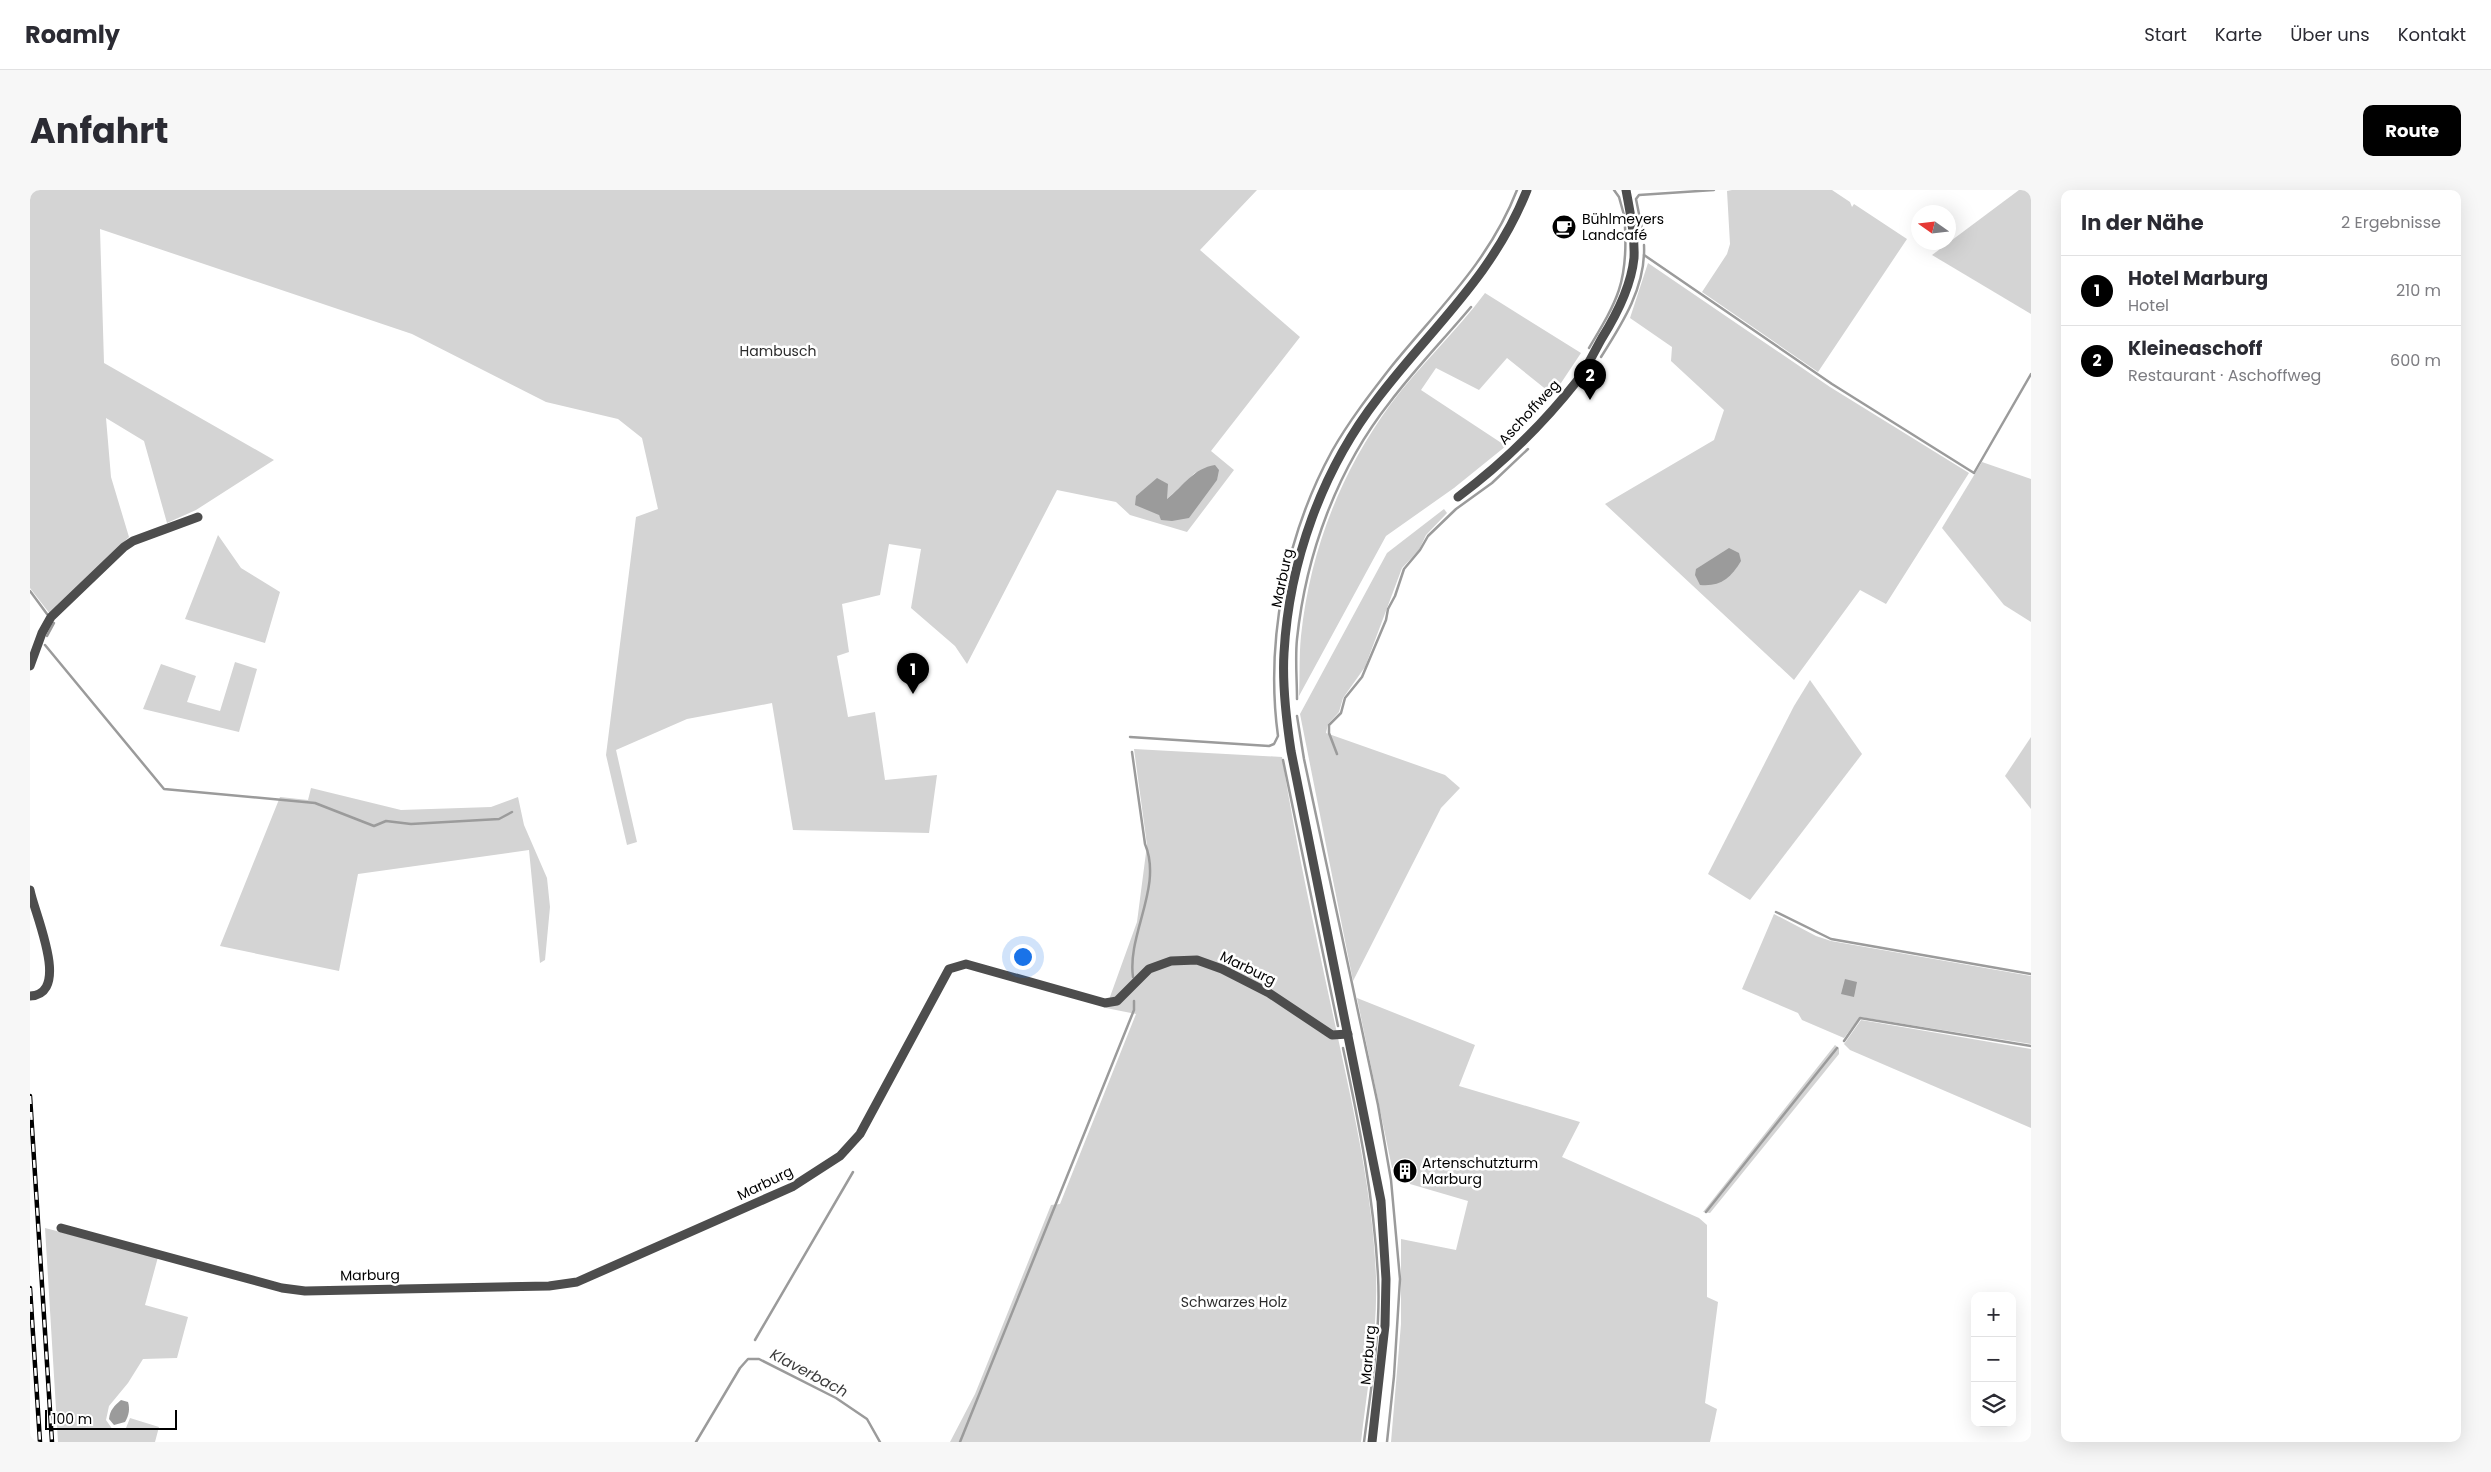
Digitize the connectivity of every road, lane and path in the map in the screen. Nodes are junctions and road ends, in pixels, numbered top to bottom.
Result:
1 (1526, 190) edge
2 (1626, 190) edge
3 (1458, 497) dead end
4 (198, 517) dead end
5 (30, 666) edge
6 (30, 890) edge
7 (30, 996) edge
8 (1348, 1034) junction
9 (61, 1228) dead end
10 (1372, 1442) edge

1 - 8 street, Marburg
2 - 3 street, Aschoffweg
4 - 5 street
6 - 7 street
8 - 9 street, Marburg
8 - 10 street, Marburg

